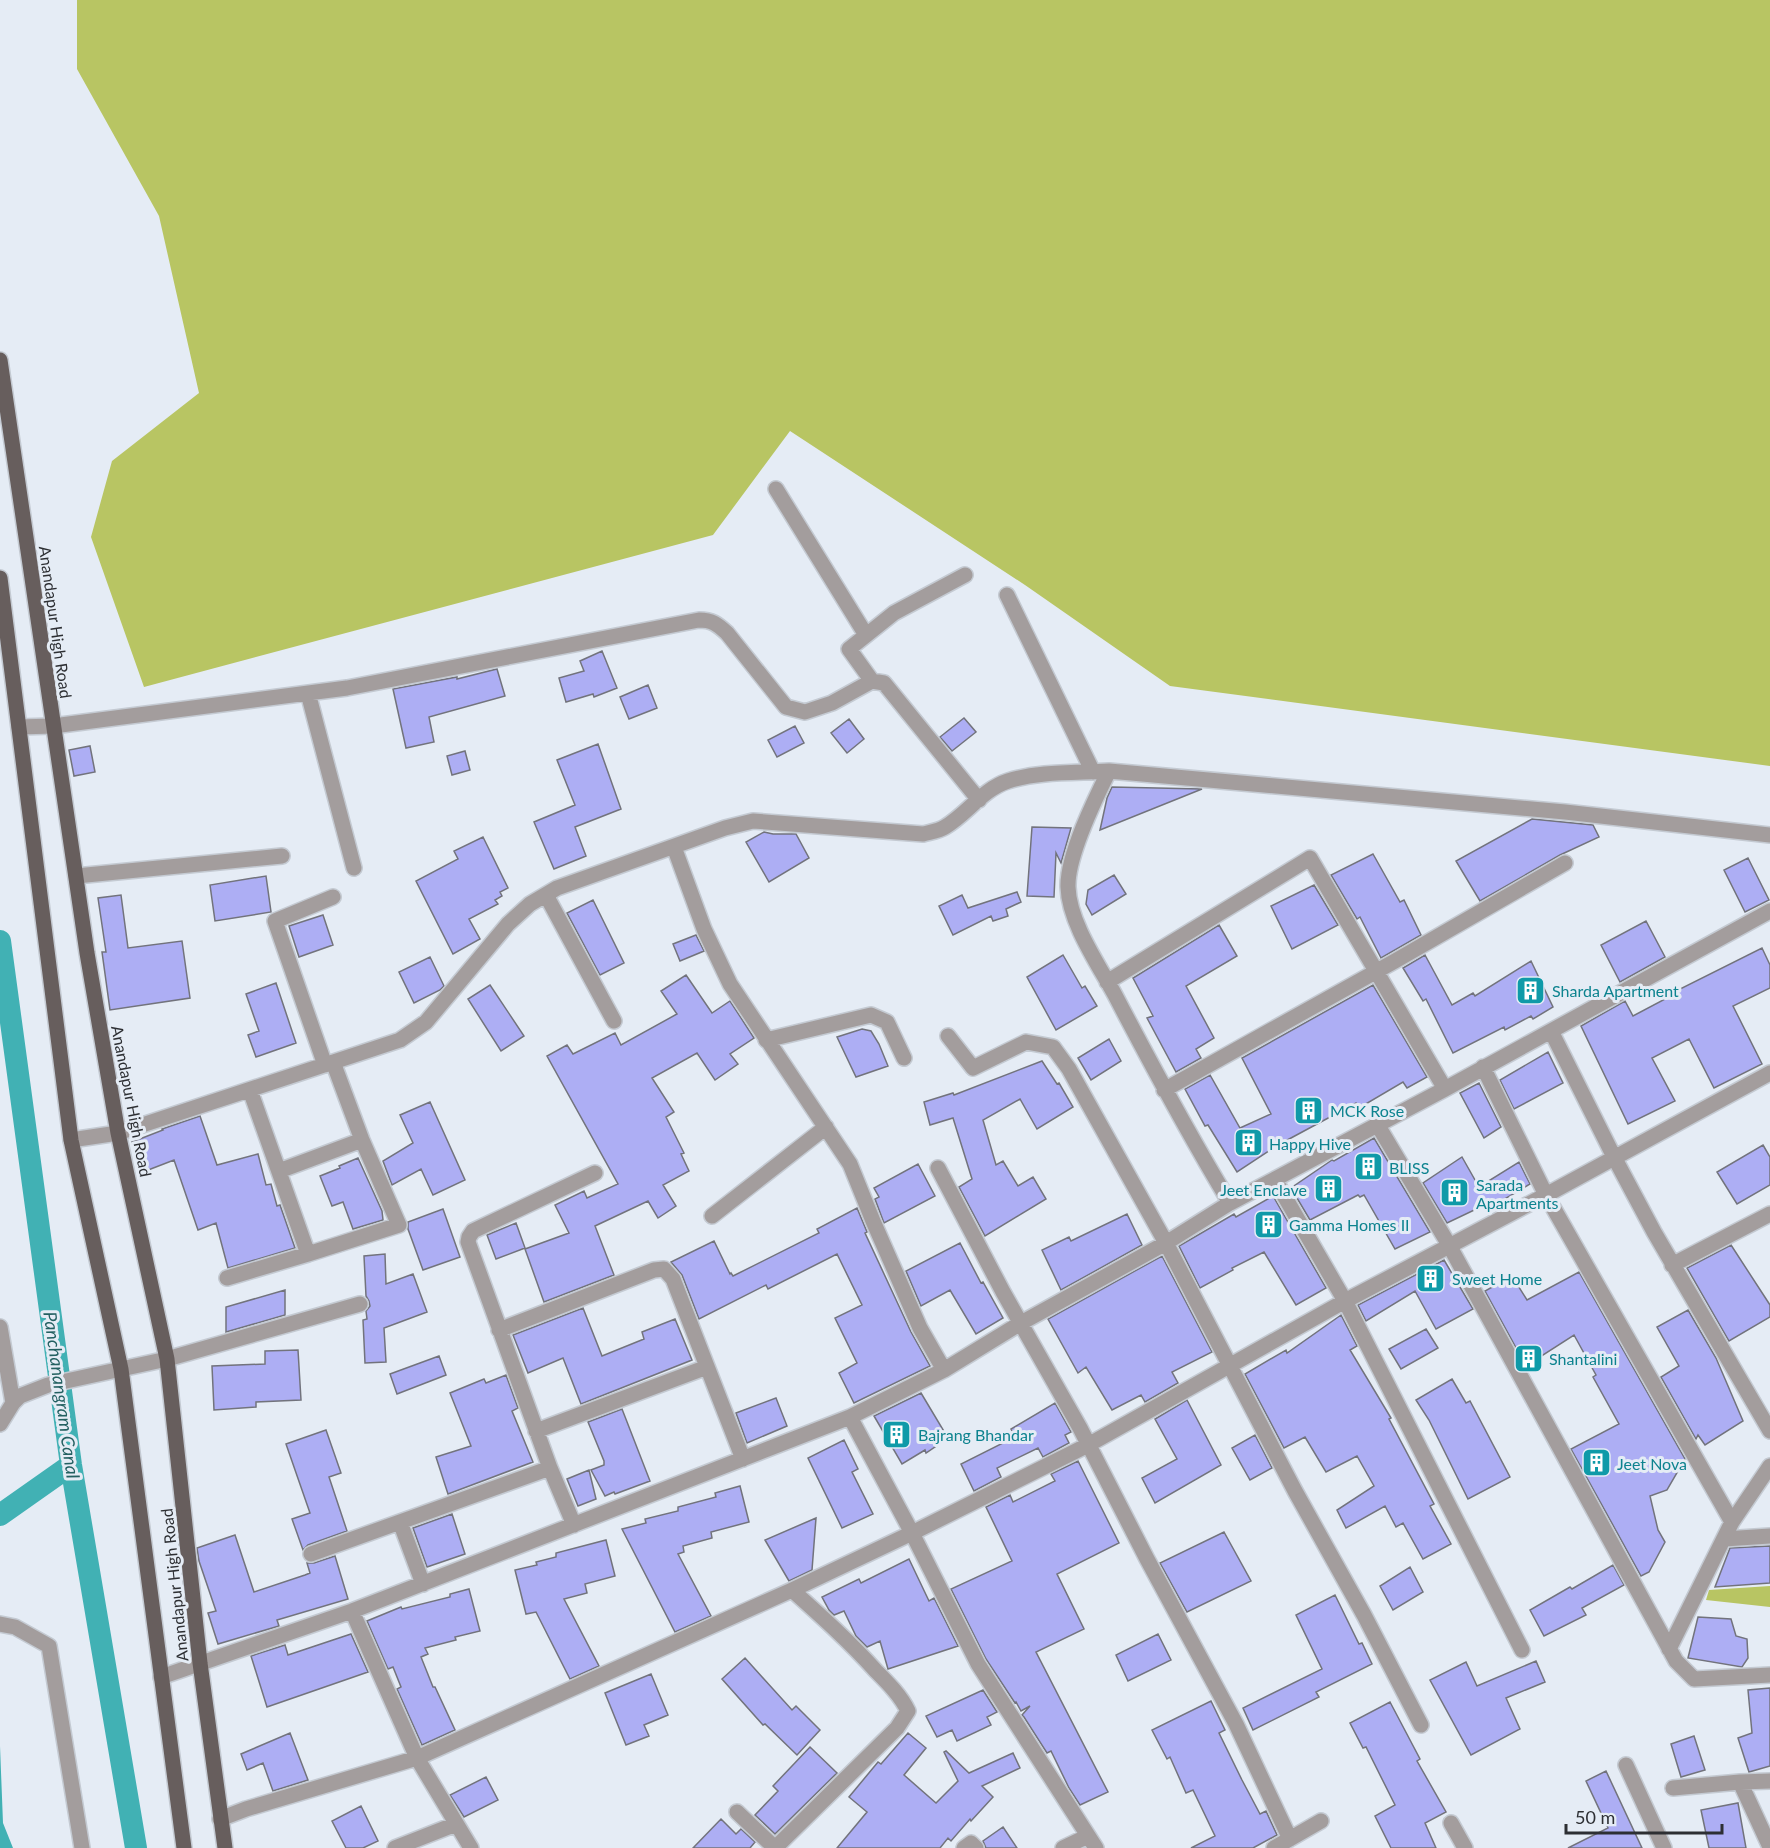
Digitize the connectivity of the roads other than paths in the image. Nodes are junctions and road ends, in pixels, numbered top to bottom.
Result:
1 (0, 360) edge
2 (776, 489) dead end
3 (965, 575) dead end
4 (0, 578) edge
5 (1007, 594) dead end
6 (866, 635) junction
7 (872, 681) junction
8 (308, 693) junction
9 (53, 726) junction
10 (19, 727) junction
11 (1109, 771) junction
12 (1093, 772) junction
13 (979, 800) junction
14 (1770, 835) edge
15 (674, 847) junction
16 (282, 856) dead end
17 (1565, 863) dead end
18 (354, 868) dead end
19 (76, 876) junction
20 (546, 895) junction
21 (333, 897) dead end
22 (1768, 916) edge
23 (1376, 971) junction
24 (1107, 982) junction
25 (614, 1021) dead end
26 (1551, 1031) junction
27 (948, 1036) dead end
28 (766, 1040) junction
29 (904, 1058) dead end
30 (329, 1064) junction
31 (1483, 1067) junction
32 (1770, 1073) edge
33 (1445, 1089) junction
34 (250, 1090) junction
35 (1164, 1090) junction
36 (1377, 1124) junction
37 (826, 1127) junction
38 (118, 1133) junction
39 (72, 1140) junction
40 (362, 1140) junction
41 (1614, 1157) junction
42 (938, 1168) dead end
43 (279, 1171) junction
44 (595, 1173) dead end
45 (1275, 1180) junction
46 (1546, 1195) junction
47 (1230, 1203) junction
48 (1770, 1214) edge
49 (712, 1216) dead end
50 (1166, 1243) junction
51 (1449, 1245) junction
52 (308, 1254) junction
53 (1672, 1265) junction
54 (227, 1278) dead end
55 (1345, 1301) junction
56 (360, 1304) dead end
57 (1021, 1323) junction
58 (0, 1327) edge
59 (499, 1330) junction
60 (166, 1359) junction
61 (1230, 1365) junction
62 (707, 1367) junction
63 (121, 1369) junction
64 (944, 1370) junction
65 (13, 1403) junction
66 (850, 1417) junction
67 (0, 1425) edge
68 (536, 1431) junction
69 (1770, 1431) edge
70 (1088, 1445) junction
71 (743, 1459) junction
72 (1770, 1466) edge
73 (550, 1468) junction
74 (400, 1522) junction
75 (1732, 1522) junction
76 (574, 1525) junction
77 (912, 1533) junction
78 (1770, 1536) edge
79 (1724, 1539) junction
80 (311, 1554) dead end
81 (423, 1584) junction
82 (792, 1590) junction
83 (352, 1611) junction
84 (0, 1624) edge
85 (1669, 1649) junction
86 (1522, 1650) dead end
87 (200, 1663) junction
88 (1770, 1675) edge
89 (161, 1677) junction
90 (1421, 1725) dead end
91 (417, 1758) junction
92 (1626, 1765) dead end
93 (1770, 1781) edge
94 (1740, 1782) junction
95 (1673, 1788) dead end
96 (737, 1812) dead end
97 (220, 1820) junction
98 (1321, 1821) dead end
99 (1451, 1823) dead end
100 (456, 1824) junction
101 (1290, 1839) junction
102 (1092, 1842) edge
103 (1770, 1847) edge
104 (82, 1848) edge
105 (184, 1848) edge
106 (225, 1848) edge
107 (395, 1848) edge
108 (471, 1848) edge
109 (964, 1848) edge
110 (976, 1848) edge
111 (1063, 1848) edge
112 (1274, 1848) edge
113 (1465, 1848) edge
114 (1664, 1848) edge

1 - 9 main road, Anandapur High Road
2 - 6 street
3 - 6 street
4 - 10 main road, Anandapur High Road
5 - 12 street
6 - 7 street
7 - 8 street
7 - 13 street
8 - 9 street
8 - 18 street
9 - 10 street
9 - 19 main road, Anandapur High Road
10 - 39 main road, Anandapur High Road
11 - 12 street
11 - 14 street
11 - 24 street
12 - 13 street
13 - 15 street
15 - 20 street
15 - 28 street
16 - 19 street
17 - 23 street
19 - 38 main road, Anandapur High Road
20 - 25 street
20 - 30 street
21 - 30 street
22 - 26 street
23 - 24 street
23 - 33 street
23 - 35 street
24 - 35 street
26 - 31 street
26 - 41 street
27 - 50 street
28 - 29 street
28 - 37 street
30 - 34 street
30 - 40 street
31 - 33 street
31 - 46 street
32 - 41 street
33 - 36 street
34 - 38 street
34 - 43 street
35 - 47 street
36 - 45 street
36 - 51 street
37 - 49 street
37 - 64 street
38 - 39 street
38 - 60 main road, Anandapur High Road
39 - 63 main road, Anandapur High Road
40 - 43 street
40 - 52 street
41 - 46 street
41 - 53 street
42 - 57 street
43 - 52 street
44 - 59 street
45 - 47 street
45 - 55 street
46 - 51 street
46 - 75 street
47 - 50 street
48 - 53 street
50 - 57 street
50 - 61 street
51 - 55 street
51 - 85 street
52 - 54 street
53 - 69 street
55 - 61 street
55 - 86 street
56 - 60 street
57 - 64 street
57 - 70 street
58 - 65 street
59 - 62 street
59 - 68 street
60 - 63 street
60 - 87 main road, Anandapur High Road
61 - 70 street
61 - 90 street
62 - 68 street
62 - 71 street
63 - 65 street
63 - 89 main road, Anandapur High Road
64 - 66 street
65 - 67 street
66 - 71 street
66 - 77 street
68 - 73 street
70 - 77 street
70 - 101 street
71 - 76 street
72 - 75 street
73 - 74 street
73 - 76 street
74 - 80 street
74 - 81 street
75 - 79 street
76 - 81 street
77 - 82 street
77 - 102 street
78 - 79 street
79 - 85 street
81 - 83 street
82 - 91 street
82 - 96 street
83 - 87 street
83 - 91 street
84 - 104 street
85 - 88 street
87 - 89 street
87 - 97 main road, Anandapur High Road
89 - 105 main road, Anandapur High Road
91 - 97 street
91 - 100 street
92 - 114 street
93 - 94 street
94 - 95 street
94 - 103 street
97 - 106 main road, Anandapur High Road
98 - 101 street
99 - 113 street
100 - 107 street
100 - 108 street
101 - 112 street
102 - 111 street
109 - 110 street

